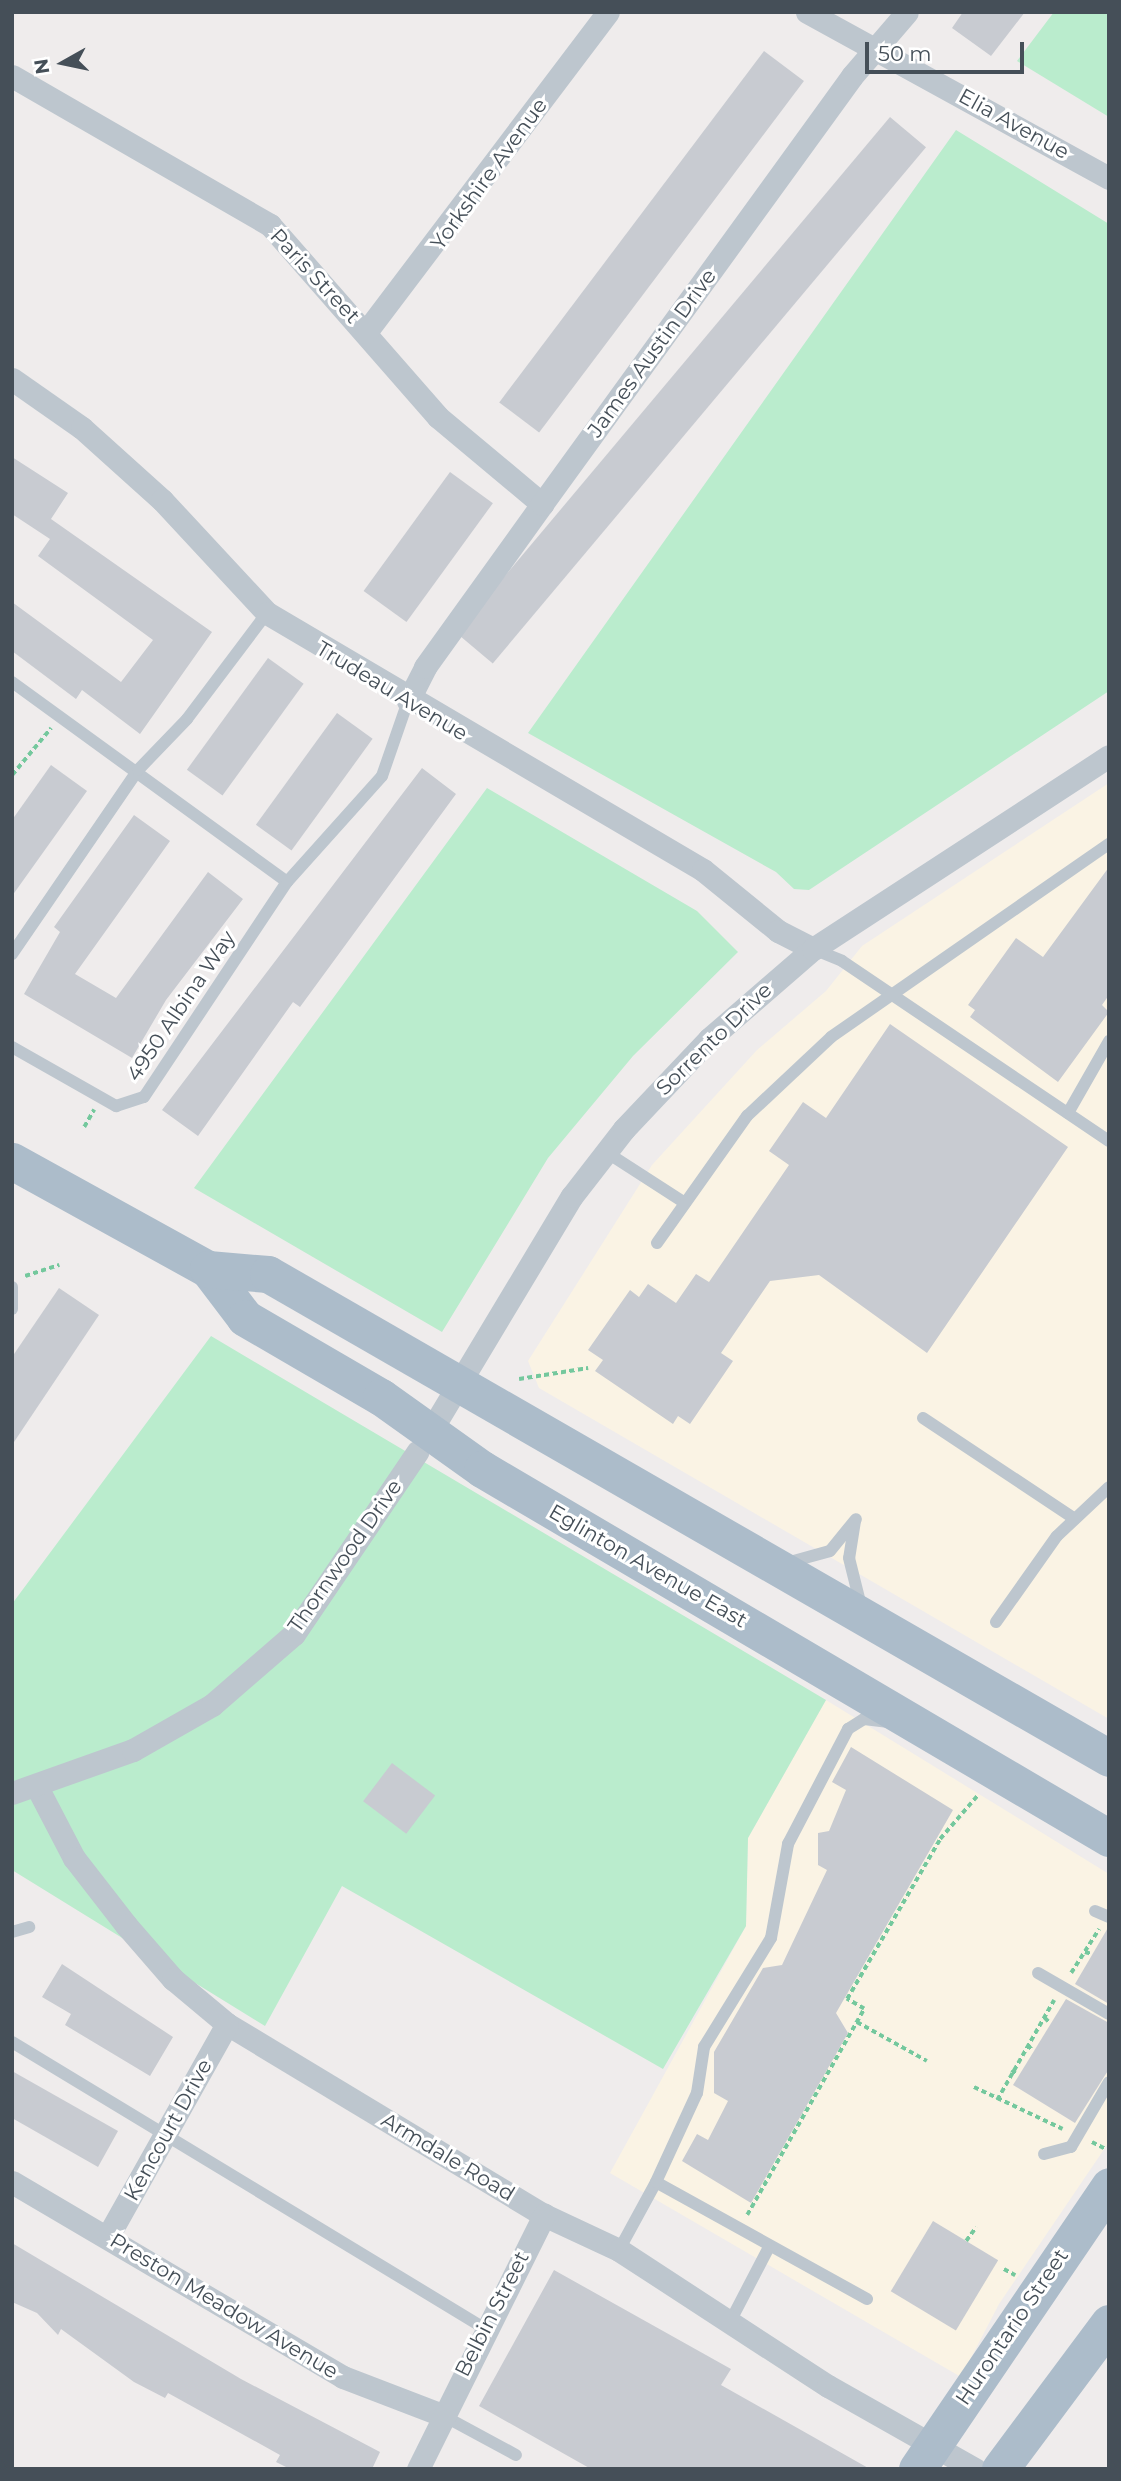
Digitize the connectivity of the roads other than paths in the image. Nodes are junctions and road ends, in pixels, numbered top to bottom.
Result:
1 (608, 12) edge
2 (807, 12) edge
3 (907, 12) edge
4 (873, 49) junction
5 (12, 76) edge
6 (1109, 178) edge
7 (366, 332) junction
8 (12, 379) edge
9 (542, 504) junction
10 (267, 614) junction
11 (12, 682) edge
12 (408, 701) junction
13 (1109, 756) edge
14 (138, 770) junction
15 (1109, 844) edge
16 (287, 882) junction
17 (813, 949) junction
18 (12, 954) edge
19 (888, 992) junction
20 (1109, 1041) edge
21 (12, 1047) edge
22 (1068, 1113) junction
23 (1109, 1141) edge
24 (606, 1152) junction
25 (12, 1161) edge
26 (685, 1203) junction
27 (657, 1242) dead end
28 (208, 1269) junction
29 (12, 1287) edge
30 (12, 1309) edge
31 (459, 1385) junction
32 (923, 1418) dead end
33 (423, 1442) junction
34 (1109, 1487) edge
35 (1075, 1518) junction
36 (765, 1561) junction
37 (866, 1619) junction
38 (996, 1622) dead end
39 (919, 1726) junction
40 (1109, 1758) edge
41 (37, 1787) junction
42 (12, 1793) edge
43 (1108, 1838) edge
44 (29, 1927) dead end
45 (12, 1932) edge
46 (1038, 1973) dead end
47 (1109, 2014) edge
48 (228, 2024) junction
49 (12, 2042) edge
50 (1109, 2082) edge
51 (163, 2138) junction
52 (1044, 2154) dead end
53 (12, 2182) edge
54 (656, 2182) junction
55 (1109, 2186) edge
56 (544, 2215) junction
57 (108, 2236) junction
58 (769, 2248) junction
59 (619, 2250) junction
60 (867, 2299) dead end
61 (731, 2320) junction
62 (1109, 2323) edge
63 (484, 2328) junction
64 (442, 2415) junction
65 (516, 2455) dead end
66 (925, 2457) edge
67 (418, 2469) edge
68 (975, 2469) edge
69 (1000, 2469) edge

1 - 7 street, Yorkshire Avenue
2 - 4 street, Elia Avenue
3 - 4 street, James Austin Drive
4 - 6 street, Elia Avenue
4 - 9 street, James Austin Drive
5 - 7 street, Paris Street
7 - 9 street, Paris Street
8 - 10 street, Trudeau Avenue
9 - 12 street, James Austin Drive
10 - 12 street, Trudeau Avenue
10 - 14 lane
11 - 14 lane
12 - 16 lane, 4950 Albina Way
12 - 17 street, Trudeau Avenue
13 - 17 street, Sorrento Drive
14 - 16 lane
14 - 18 lane
15 - 19 lane
16 - 21 lane, 4950 Albina Way
17 - 19 lane
17 - 24 street, Sorrento Drive
19 - 22 lane
19 - 26 lane
20 - 22 lane
22 - 23 lane
24 - 26 lane
24 - 31 street, Sorrento Drive
25 - 28 main road, Eglinton Avenue East
26 - 27 lane
28 - 31 main road, Eglinton Avenue East
28 - 33 main road, Eglinton Avenue East
29 - 30 lane
31 - 33 street, Sorrento Drive
31 - 36 main road, Eglinton Avenue East
32 - 35 lane
33 - 39 main road, Eglinton Avenue East
33 - 41 street, Thornwood Drive
34 - 35 lane
35 - 38 lane
36 - 37 main road, Eglinton Avenue East
36 - 37 lane
37 - 40 main road, Eglinton Avenue East
39 - 43 main road, Eglinton Avenue East
39 - 54 lane
41 - 42 street, Thornwood Drive
41 - 48 street, Armdale Road
44 - 45 lane
46 - 47 lane
48 - 51 street, Kencourt Drive
48 - 56 street, Armdale Road
49 - 51 lane
50 - 52 lane
51 - 57 street, Kencourt Drive
51 - 63 lane
53 - 57 street, Preston Meadow Avenue
54 - 58 lane
54 - 59 lane
55 - 66 main road, Hurontario Street
56 - 59 street, Armdale Road
56 - 63 street, Belbin Street
57 - 64 street, Preston Meadow Avenue
58 - 60 lane
58 - 61 lane
59 - 61 street, Armdale Road
61 - 66 street, Armdale Road
62 - 69 main road
63 - 64 street, Belbin Street
64 - 65 lane
64 - 67 street, Belbin Street
66 - 68 street, Armdale Road

